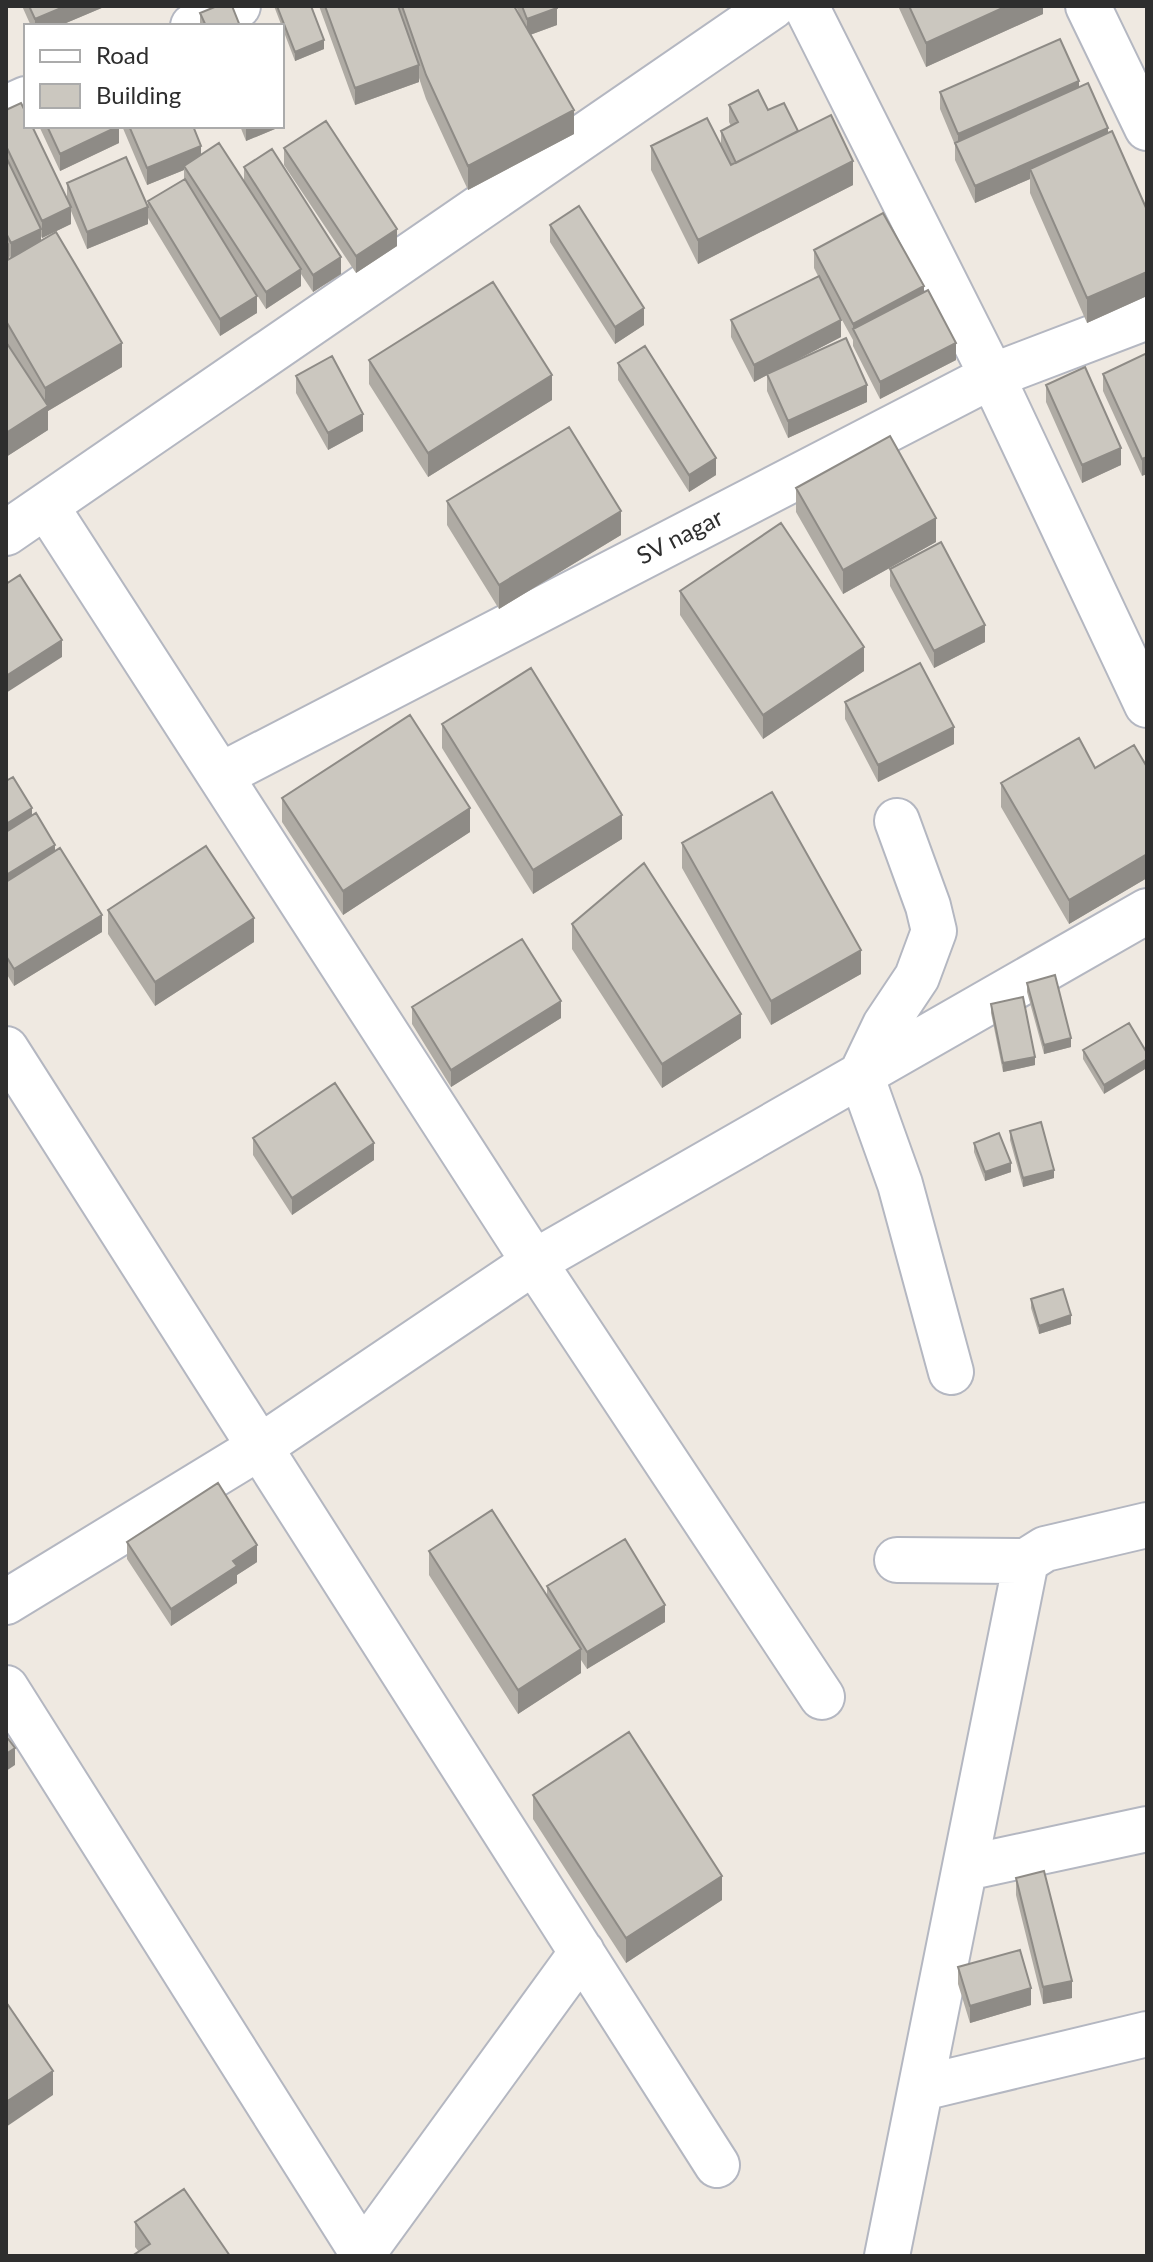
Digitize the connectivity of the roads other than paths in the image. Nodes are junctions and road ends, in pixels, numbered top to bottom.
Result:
1 (238, 6) edge
2 (773, 6) edge
3 (806, 6) edge
4 (1088, 6) edge
5 (198, 24) edge
6 (1147, 128) edge
7 (1147, 317) edge
8 (992, 376) junction
9 (46, 506) junction
10 (6, 533) edge
11 (1147, 705) edge
12 (221, 775) junction
13 (897, 821) dead end
14 (1147, 911) edge
15 (6, 1049) edge
16 (861, 1075) junction
17 (534, 1262) junction
18 (951, 1372) dead end
19 (260, 1447) junction
20 (1147, 1525) edge
21 (897, 1560) dead end
22 (1026, 1561) junction
23 (6, 1602) edge
24 (6, 1688) edge
25 (822, 1697) dead end
26 (1147, 1829) edge
27 (966, 1868) junction
28 (582, 1952) junction
29 (1147, 2034) edge
30 (922, 2088) junction
31 (717, 2165) dead end
32 (362, 2255) edge
33 (887, 2256) edge

1 - 5 street
2 - 9 street
3 - 8 street
4 - 6 street
7 - 8 street, SV nagar
8 - 11 street
8 - 12 street, SV nagar
9 - 10 street
9 - 12 street
12 - 17 street
13 - 16 street
14 - 16 street
15 - 19 street
16 - 17 street
16 - 18 street
17 - 19 street
17 - 25 street
19 - 23 street
19 - 28 street
20 - 22 street
21 - 22 street
22 - 27 street
24 - 32 street
26 - 27 street
27 - 30 street
28 - 31 street
28 - 32 street
29 - 30 street
30 - 33 street

